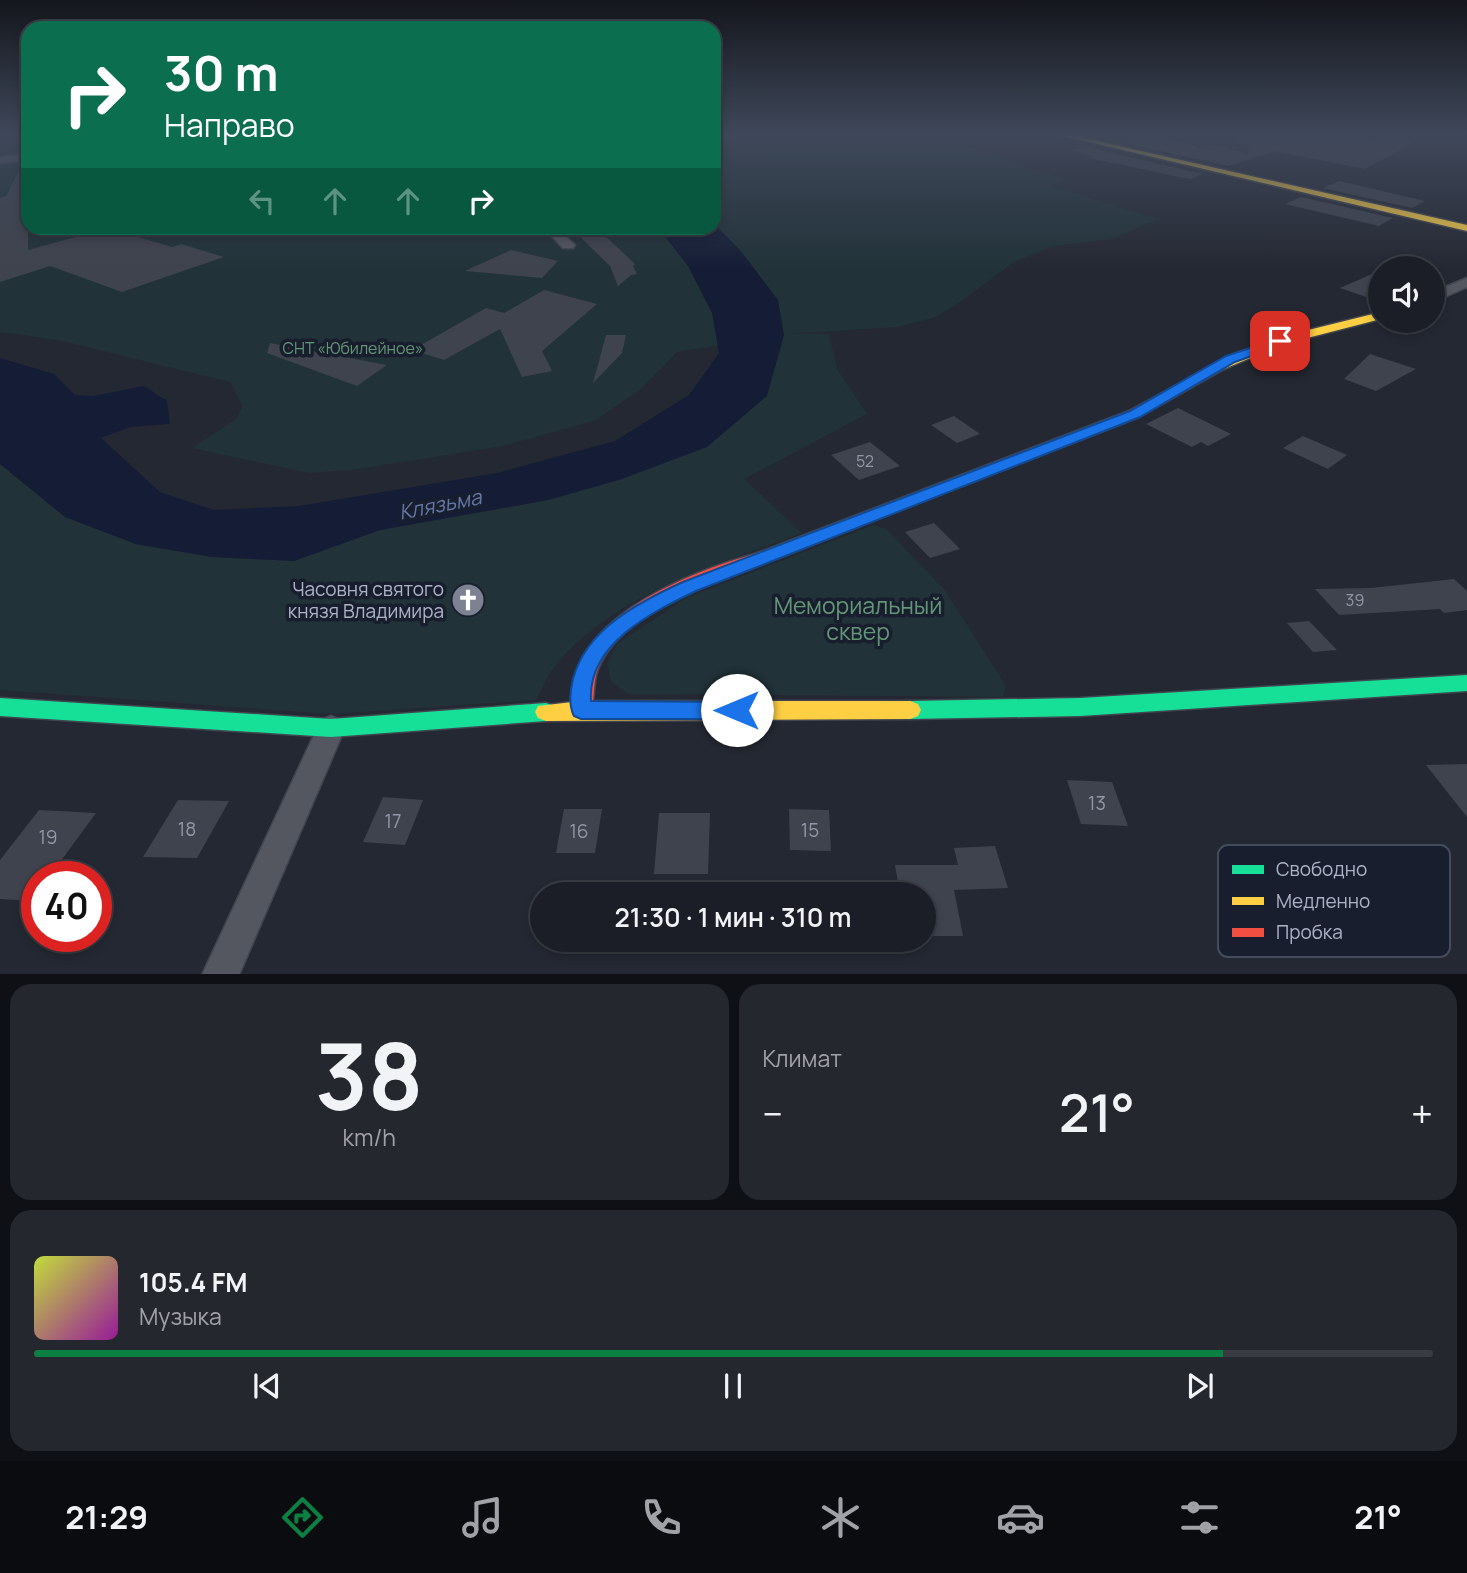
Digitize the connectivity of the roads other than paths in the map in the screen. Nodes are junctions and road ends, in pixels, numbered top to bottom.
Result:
1 (1256, 179) edge
2 (1467, 228) edge
3 (557, 235) edge
4 (568, 245) dead end
5 (1467, 282) edge
6 (1445, 292) edge
7 (1368, 318) edge
8 (1467, 683) edge
9 (0, 707) edge
10 (581, 710) junction
11 (331, 728) junction
12 (220, 974) edge

1 - 2 street
3 - 4 street
5 - 6 street
7 - 10 street
8 - 10 street
9 - 11 street
10 - 11 street
11 - 12 street

